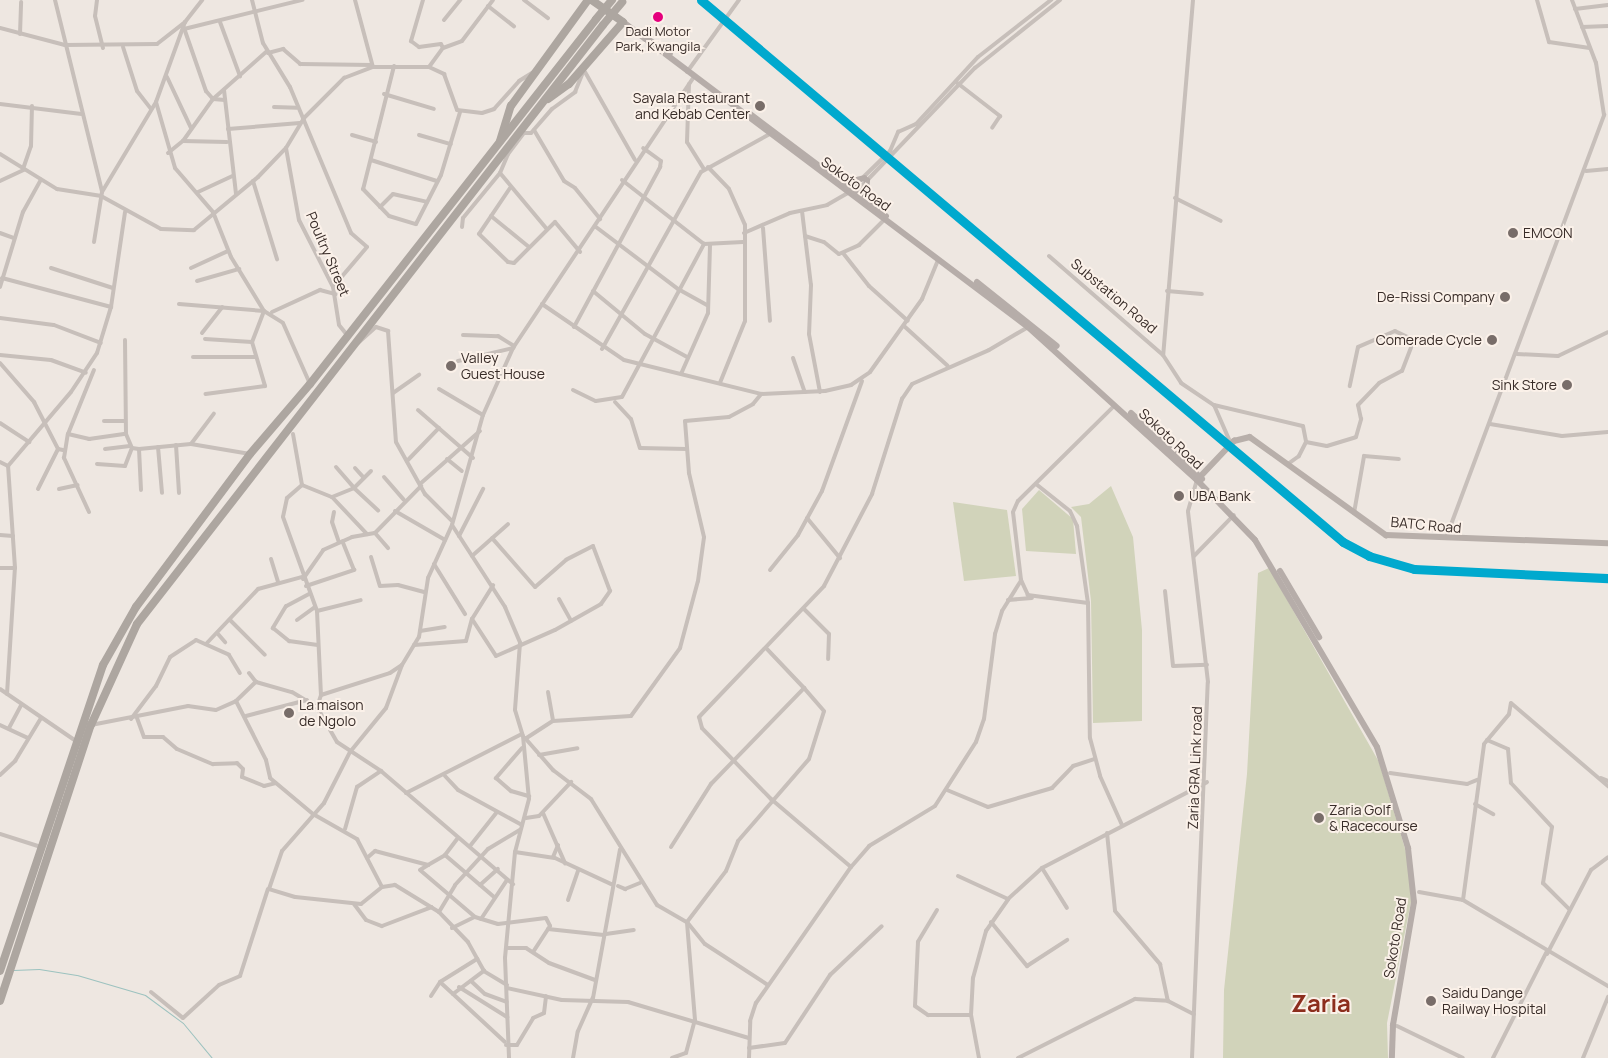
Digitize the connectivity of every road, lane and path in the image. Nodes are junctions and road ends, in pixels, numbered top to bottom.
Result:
1 (55, 0) edge
2 (98, 0) edge
3 (202, 0) edge
4 (252, 0) edge
5 (302, 0) edge
6 (355, 0) edge
7 (423, 0) edge
8 (460, 0) edge
9 (493, 0) edge
10 (524, 0) edge
11 (590, 0) edge
12 (599, 0) edge
13 (612, 0) edge
14 (740, 0) edge
15 (1051, 0) edge
16 (1060, 0) edge
17 (1193, 0) edge
18 (1537, 0) edge
19 (1572, 0) edge
20 (623, 1) edge
21 (21, 2) dead end
22 (1608, 5) edge
23 (488, 6) junction
24 (1575, 9) junction
25 (255, 14) junction
26 (248, 16) junction
27 (548, 18) dead end
28 (444, 20) dead end
29 (619, 20) junction
30 (185, 22) junction
31 (220, 22) junction
32 (256, 22) junction
33 (514, 26) dead end
34 (1608, 26) edge
35 (1582, 27) junction
36 (0, 28) edge
37 (184, 28) junction
38 (0, 32) edge
39 (20, 34) junction
40 (66, 45) junction
41 (124, 47) junction
42 (103, 48) junction
43 (443, 48) junction
44 (1590, 48) junction
45 (268, 52) junction
46 (372, 66) junction
47 (394, 66) junction
48 (429, 67) junction
49 (585, 68) junction
50 (563, 69) junction
51 (688, 70) junction
52 (537, 71) junction
53 (240, 76) junction
54 (167, 77) junction
55 (694, 77) junction
56 (956, 82) junction
57 (689, 84) junction
58 (224, 89) junction
59 (384, 94) junction
60 (213, 100) junction
61 (225, 100) junction
62 (156, 102) junction
63 (0, 104) edge
64 (32, 106) junction
65 (274, 106) dead end
66 (539, 106) junction
67 (297, 108) junction
68 (151, 109) junction
69 (434, 109) dead end
70 (460, 112) junction
71 (81, 114) junction
72 (304, 118) junction
73 (300, 123) junction
74 (191, 128) junction
75 (992, 128) dead end
76 (228, 130) junction
77 (534, 130) junction
78 (352, 135) dead end
79 (420, 135) dead end
80 (768, 135) junction
81 (183, 141) junction
82 (227, 142) junction
83 (376, 142) junction
84 (451, 144) junction
85 (497, 147) junction
86 (286, 148) junction
87 (643, 148) junction
88 (168, 153) junction
89 (0, 154) edge
90 (371, 160) junction
91 (636, 160) junction
92 (706, 168) junction
93 (24, 169) junction
94 (1608, 169) edge
95 (1586, 171) junction
96 (500, 173) junction
97 (232, 176) junction
98 (865, 179) junction
99 (41, 180) junction
100 (622, 180) junction
101 (0, 181) edge
102 (254, 181) junction
103 (438, 181) junction
104 (843, 183) junction
105 (510, 188) junction
106 (198, 192) junction
107 (851, 193) junction
108 (102, 194) junction
109 (236, 194) junction
110 (644, 196) junction
111 (1175, 198) junction
112 (865, 200) junction
113 (427, 202) junction
114 (1182, 204) junction
115 (380, 207) junction
116 (1174, 209) junction
117 (125, 212) junction
118 (213, 212) junction
119 (802, 212) junction
120 (132, 215) junction
121 (491, 216) junction
122 (126, 219) junction
123 (600, 219) junction
124 (675, 219) junction
125 (884, 220) junction
126 (1221, 221) dead end
127 (462, 227) dead end
128 (596, 227) junction
129 (546, 228) junction
130 (763, 228) junction
131 (0, 233) edge
132 (744, 233) junction
133 (805, 236) junction
134 (14, 238) junction
135 (94, 242) dead end
136 (743, 242) junction
137 (618, 244) junction
138 (704, 244) junction
139 (710, 244) junction
140 (529, 247) junction
141 (228, 251) junction
142 (580, 252) junction
143 (843, 253) junction
144 (1049, 256) dead end
145 (939, 258) junction
146 (277, 259) dead end
147 (0, 264) edge
148 (7, 265) junction
149 (647, 266) junction
150 (51, 268) dead end
151 (191, 268) dead end
152 (239, 269) junction
153 (2, 278) junction
154 (198, 281) dead end
155 (333, 286) junction
156 (0, 287) edge
157 (113, 288) junction
158 (678, 289) junction
159 (594, 291) junction
160 (1167, 292) junction
161 (335, 294) junction
162 (1202, 294) dead end
163 (179, 304) dead end
164 (542, 304) junction
165 (708, 305) junction
166 (222, 307) junction
167 (111, 308) junction
168 (264, 310) junction
169 (272, 312) junction
170 (623, 314) junction
171 (0, 318) edge
172 (770, 321) dead end
173 (908, 321) junction
174 (904, 326) junction
175 (574, 327) junction
176 (1028, 327) junction
177 (1608, 332) edge
178 (202, 333) dead end
179 (463, 335) dead end
180 (348, 336) junction
181 (652, 338) junction
182 (206, 339) dead end
183 (125, 340) dead end
184 (252, 342) junction
185 (101, 343) junction
186 (354, 343) junction
187 (514, 347) junction
188 (602, 349) junction
189 (1516, 354) junction
190 (0, 355) edge
191 (1164, 355) junction
192 (193, 357) dead end
193 (256, 357) junction
194 (687, 357) junction
195 (793, 358) dead end
196 (458, 361) dead end
197 (0, 363) edge
198 (639, 364) junction
199 (948, 366) junction
200 (94, 370) dead end
201 (86, 372) junction
202 (681, 374) junction
203 (419, 375) dead end
204 (862, 380) junction
205 (720, 383) junction
206 (310, 384) junction
207 (1350, 386) dead end
208 (439, 389) dead end
209 (574, 390) dead end
210 (805, 392) junction
211 (820, 392) junction
212 (393, 393) junction
213 (206, 394) dead end
214 (761, 394) junction
215 (613, 401) junction
216 (1116, 405) junction
217 (1214, 405) junction
218 (418, 410) dead end
219 (214, 414) dead end
220 (483, 416) junction
221 (104, 421) dead end
222 (124, 421) junction
223 (0, 423) edge
224 (45, 424) junction
225 (1490, 424) junction
226 (439, 428) junction
227 (480, 431) junction
228 (1608, 432) edge
229 (68, 434) junction
230 (126, 434) junction
231 (293, 434) dead end
232 (29, 442) junction
233 (1158, 442) junction
234 (1306, 442) junction
235 (191, 444) junction
236 (1231, 444) junction
237 (176, 445) junction
238 (131, 447) junction
239 (158, 447) junction
240 (462, 447) junction
241 (60, 449) junction
242 (105, 449) dead end
243 (140, 449) junction
244 (686, 449) junction
245 (250, 454) junction
246 (447, 458) junction
247 (473, 458) junction
248 (1399, 459) dead end
249 (407, 461) junction
250 (0, 462) edge
251 (96, 464) dead end
252 (1288, 464) junction
253 (8, 466) junction
254 (336, 467) dead end
255 (355, 468) dead end
256 (371, 471) dead end
257 (462, 471) dead end
258 (233, 476) junction
259 (384, 477) dead end
260 (364, 478) junction
261 (1199, 479) junction
262 (1036, 484) junction
263 (78, 485) junction
264 (302, 485) junction
265 (420, 485) junction
266 (224, 488) junction
267 (246, 488) junction
268 (354, 488) junction
269 (38, 489) dead end
270 (58, 489) dead end
271 (483, 489) dead end
272 (141, 490) dead end
273 (162, 493) dead end
274 (179, 493) dead end
275 (332, 497) junction
276 (235, 500) junction
277 (404, 500) junction
278 (378, 510) dead end
279 (395, 511) junction
280 (88, 512) dead end
281 (334, 512) dead end
282 (1354, 513) junction
283 (1234, 515) junction
284 (807, 518) junction
285 (452, 523) junction
286 (508, 524) dead end
287 (375, 533) junction
288 (367, 534) junction
289 (0, 535) edge
290 (13, 536) junction
291 (460, 536) junction
292 (492, 538) junction
293 (445, 540) junction
294 (1445, 540) junction
295 (340, 542) junction
296 (1608, 544) edge
297 (388, 548) dead end
298 (371, 556) dead end
299 (472, 556) junction
300 (1194, 556) junction
301 (840, 558) junction
302 (271, 559) dead end
303 (434, 564) junction
304 (0, 568) edge
305 (15, 568) junction
306 (770, 570) dead end
307 (302, 578) junction
308 (1021, 580) junction
309 (278, 582) junction
310 (493, 585) junction
311 (306, 586) junction
312 (1165, 591) dead end
313 (424, 592) junction
314 (308, 594) junction
315 (1032, 598) junction
316 (559, 599) dead end
317 (361, 600) dead end
318 (1008, 600) junction
319 (1088, 603) junction
320 (316, 609) junction
321 (804, 609) junction
322 (464, 614) dead end
323 (230, 620) junction
324 (297, 620) dead end
325 (472, 620) junction
326 (571, 621) junction
327 (445, 627) dead end
328 (420, 630) junction
329 (218, 634) junction
330 (225, 642) dead end
331 (206, 644) junction
332 (318, 645) junction
333 (414, 645) junction
334 (520, 647) junction
335 (766, 648) junction
336 (265, 655) dead end
337 (828, 659) dead end
338 (402, 665) junction
339 (1207, 665) junction
340 (240, 673) dead end
341 (249, 674) dead end
342 (256, 682) junction
343 (804, 688) junction
344 (0, 689) edge
345 (548, 692) dead end
346 (7, 694) junction
347 (321, 695) junction
348 (307, 700) junction
349 (236, 701) junction
350 (22, 704) junction
351 (317, 707) junction
352 (1521, 712) junction
353 (1509, 714) junction
354 (246, 716) junction
355 (41, 718) junction
356 (137, 718) junction
357 (131, 719) junction
358 (553, 721) junction
359 (0, 725) edge
360 (91, 725) junction
361 (9, 728) junction
362 (523, 736) junction
363 (28, 738) junction
364 (1487, 740) junction
365 (76, 741) junction
366 (522, 748) junction
367 (577, 748) dead end
368 (350, 752) junction
369 (539, 755) junction
370 (732, 758) junction
371 (1095, 759) junction
372 (381, 771) junction
373 (1390, 774) junction
374 (0, 775) edge
375 (445, 776) junction
376 (1596, 776) junction
377 (1477, 780) junction
378 (1608, 780) edge
379 (570, 782) junction
380 (1207, 782) junction
381 (276, 783) junction
382 (1467, 784) junction
383 (1608, 786) edge
384 (947, 790) junction
385 (406, 793) junction
386 (1475, 795) junction
387 (529, 796) junction
388 (771, 799) junction
389 (1475, 804) junction
390 (498, 812) junction
391 (543, 813) junction
392 (313, 814) junction
393 (1493, 814) dead end
394 (526, 818) junction
395 (522, 824) junction
396 (1122, 825) junction
397 (345, 829) junction
398 (520, 830) junction
399 (1107, 833) junction
400 (0, 834) edge
401 (458, 838) junction
402 (470, 846) junction
403 (558, 846) junction
404 (41, 847) junction
405 (671, 847) dead end
406 (620, 849) junction
407 (515, 852) junction
408 (445, 855) junction
409 (483, 855) junction
410 (366, 857) junction
411 (553, 857) junction
412 (1608, 857) edge
413 (565, 863) junction
414 (428, 865) junction
415 (851, 867) junction
416 (498, 868) junction
417 (1042, 868) junction
418 (578, 871) junction
419 (465, 874) junction
420 (958, 876) dead end
421 (507, 880) junction
422 (640, 883) junction
423 (513, 884) junction
424 (611, 884) junction
425 (480, 886) junction
426 (618, 886) dead end
427 (382, 887) junction
428 (268, 889) junction
429 (450, 892) junction
430 (1419, 892) junction
431 (494, 897) junction
432 (1008, 899) junction
433 (568, 900) dead end
434 (1463, 900) junction
435 (354, 904) junction
436 (432, 907) junction
437 (1067, 908) dead end
438 (1569, 909) junction
439 (937, 910) dead end
440 (439, 912) junction
441 (476, 917) junction
442 (481, 919) junction
443 (687, 922) junction
444 (991, 922) junction
445 (509, 923) junction
446 (882, 926) dead end
447 (452, 928) junction
448 (548, 928) junction
449 (634, 930) dead end
450 (605, 934) junction
451 (1067, 940) dead end
452 (1550, 945) junction
453 (508, 948) junction
454 (1540, 950) junction
455 (534, 952) junction
456 (1547, 953) junction
457 (477, 959) junction
458 (0, 971) edge
459 (484, 971) junction
460 (595, 980) junction
461 (471, 981) junction
462 (440, 982) junction
463 (768, 985) junction
464 (1608, 986) edge
465 (459, 987) junction
466 (507, 987) junction
467 (152, 992) dead end
468 (452, 994) junction
469 (431, 996) dead end
470 (547, 996) junction
471 (1608, 997) edge
472 (593, 998) junction
473 (0, 1001) edge
474 (508, 1002) junction
475 (1168, 1002) junction
476 (1194, 1014) junction
477 (971, 1015) junction
478 (507, 1016) junction
479 (695, 1020) junction
480 (1397, 1026) junction
481 (749, 1038) junction
482 (506, 1044) junction
483 (749, 1048) junction
484 (1451, 1052) junction
485 (509, 1058) edge
486 (573, 1058) edge
487 (672, 1058) edge
488 (750, 1058) edge
489 (979, 1058) edge
490 (1018, 1058) edge
491 (1192, 1058) edge
492 (1392, 1058) edge
493 (1396, 1058) edge
494 (1451, 1058) edge
495 (1463, 1058) edge
496 (1493, 1058) edge
497 (1583, 1058) edge

1 - 40 street
2 - 42 street
3 - 30 street
4 - 25 street
5 - 25 street
6 - 46 street
7 - 43 street
8 - 28 street
9 - 23 street
10 - 27 street
11 - 29 highway
11 - 52 highway
12 - 29 highway
13 - 50 highway, bridge
14 - 51 street
15 - 56 street
16 - 56 street
17 - 111 street
18 - 44 street
19 - 24 street
20 - 50 highway, bridge
21 - 39 street
22 - 24 street
23 - 33 street
23 - 43 street
24 - 35 street
25 - 26 street
25 - 32 street
26 - 31 street
26 - 32 street
29 - 49 highway
29 - 51 main road, Sokoto Road
30 - 37 street
30 - 41 street
31 - 37 street
31 - 53 street
32 - 45 street
34 - 35 street
35 - 44 street
36 - 38 street
36 - 39 street
37 - 54 street
37 - 60 street
39 - 40 street
40 - 42 street
40 - 71 street
41 - 42 street
41 - 68 street
43 - 48 street
44 - 95 street
45 - 46 street
45 - 53 street
45 - 67 street
46 - 47 street
46 - 72 street
47 - 48 street
47 - 59 street
48 - 70 street
49 - 66 highway
49 - 77 street
49 - 91 street
50 - 66 highway
50 - 85 highway
51 - 55 main road, Sokoto Road
51 - 104 main road
52 - 70 street
52 - 85 highway
53 - 58 street
54 - 62 street
54 - 74 street
55 - 57 street
55 - 80 main road, Sokoto Road
56 - 75 street
56 - 98 street
56 - 98 street
57 - 87 street
57 - 92 street
58 - 60 street
58 - 61 street
59 - 69 street
59 - 83 street
60 - 61 street
60 - 74 street
61 - 76 street
62 - 68 street
62 - 88 street
63 - 64 street
64 - 71 street
64 - 93 street
65 - 67 street
66 - 186 highway
67 - 72 street
68 - 108 street
70 - 84 street
71 - 108 street
72 - 73 street
72 - 155 street
73 - 76 street
73 - 86 street
74 - 81 street
76 - 82 street
77 - 96 street
77 - 123 street
78 - 83 street
79 - 84 street
80 - 92 street
80 - 107 main road, Sokoto Road
81 - 82 street
81 - 88 street
82 - 97 street
83 - 90 street
84 - 103 street
85 - 180 highway
86 - 102 street
86 - 155 street, Poultry Street
87 - 91 street
87 - 110 street
88 - 106 street
89 - 93 street
90 - 103 street
90 - 115 street
91 - 100 street
92 - 124 street
92 - 132 street
93 - 99 street
93 - 101 street
94 - 95 street
95 - 189 street
96 - 105 street
96 - 127 street
97 - 106 street
97 - 109 street
98 - 104 main road
98 - 107 street
98 - 112 main road
99 - 108 street
99 - 134 street
100 - 110 street
100 - 123 street
102 - 109 street
102 - 146 street
103 - 113 street
104 - 107 main road
105 - 121 street
105 - 129 street
106 - 118 street
107 - 112 main road, Sokoto Road
107 - 119 street
107 - 125 main road, Sokoto Road
108 - 117 street
108 - 135 street
109 - 118 street
110 - 124 street
110 - 137 street
111 - 114 street
111 - 116 street
112 - 233 main road, Sokoto Road
113 - 115 street
113 - 115 street
114 - 116 street
114 - 126 street
116 - 160 street
117 - 120 street
117 - 122 street
118 - 120 street
118 - 141 street
119 - 130 street
119 - 133 street
120 - 122 street
121 - 140 street
121 - 140 street
122 - 157 street
123 - 128 street
124 - 138 street
124 - 149 street
125 - 143 street
125 - 145 main road, Sokoto Road
128 - 137 street
128 - 142 street
129 - 140 street
129 - 142 street
130 - 132 street
130 - 172 street
131 - 134 street
132 - 136 street
133 - 143 street
133 - 211 street
134 - 148 street
136 - 139 street
136 - 205 street
137 - 149 street
137 - 159 street
138 - 139 street
138 - 158 street
139 - 165 street
141 - 151 street
141 - 152 street
142 - 164 street
143 - 173 street
144 - 191 street, Substation Road
145 - 173 street
145 - 176 main road, Sokoto Road
147 - 148 street
148 - 153 street
149 - 158 street
149 - 170 street
150 - 157 street
152 - 154 street
152 - 168 street
153 - 156 street
153 - 167 street
155 - 161 street, Poultry Street
157 - 167 street
158 - 165 street
158 - 181 street
159 - 170 street
159 - 175 street
160 - 162 street
160 - 191 street
161 - 169 street
161 - 180 street, Poultry Street
163 - 166 street
164 - 175 street
164 - 187 street
165 - 194 street
166 - 168 street
166 - 178 street
167 - 185 street
168 - 169 street
168 - 184 street
169 - 206 street
170 - 181 street
170 - 188 street
171 - 185 street
173 - 174 street
174 - 199 street
174 - 204 street
175 - 188 street
176 - 199 street
176 - 216 main road, Sokoto Road
177 - 189 street
179 - 187 street
180 - 206 highway
181 - 194 street
181 - 198 street
182 - 184 street
183 - 222 street
184 - 193 street
185 - 201 street
186 - 212 street
186 - 267 highway
187 - 196 street
187 - 220 street
188 - 198 street
189 - 225 street
190 - 201 street
191 - 217 street, Substation Road
192 - 193 street
193 - 213 street
194 - 202 street
195 - 210 street
197 - 224 street
198 - 202 street
198 - 215 street
199 - 301 street
200 - 229 street
201 - 224 street
202 - 205 street
203 - 212 street
204 - 211 street
204 - 284 street
205 - 214 street
206 - 245 highway
207 - 234 street
208 - 220 street
209 - 215 street
210 - 211 street
210 - 214 street
212 - 249 street
214 - 244 street
215 - 244 street
216 - 233 main road, Sokoto Road
216 - 262 street
217 - 234 street
217 - 236 street
218 - 226 street
219 - 235 street
220 - 227 street
221 - 222 street
222 - 230 street
223 - 232 street
224 - 232 street
224 - 241 street
225 - 228 street
225 - 294 street
226 - 240 street
226 - 249 street
227 - 240 street
227 - 247 street
229 - 230 street
229 - 241 street
230 - 238 street
231 - 264 street
232 - 253 street
233 - 261 main road, Sokoto Road
234 - 252 street
235 - 237 street
235 - 245 street
236 - 252 street, BATC Road
236 - 261 street
237 - 239 street
237 - 274 street
238 - 242 street
238 - 243 street
238 - 251 street
239 - 243 street
239 - 273 street
240 - 246 street
240 - 247 street
241 - 263 street
241 - 269 street
243 - 272 street
244 - 358 street
245 - 258 highway
246 - 257 street
246 - 265 street
247 - 285 street
248 - 282 street
249 - 265 street
250 - 253 street
252 - 282 street, BATC Road
253 - 290 street
254 - 268 street
255 - 260 street
256 - 260 street
258 - 266 highway
258 - 267 highway
259 - 277 street
260 - 268 street
261 - 283 main road, Sokoto Road
261 - 300 street, Zaria GRA Link road
261 - 373 main road, Sokoto Road
262 - 308 street
262 - 319 street
263 - 270 street
263 - 280 street
264 - 275 street
264 - 307 street
265 - 277 street
265 - 285 street
266 - 276 highway
266 - 365 highway
267 - 276 highway
268 - 275 street
268 - 278 street
271 - 291 street
275 - 288 street
276 - 360 highway
277 - 279 street
279 - 287 street
279 - 293 street
281 - 295 street
282 - 294 street, BATC Road
283 - 300 street
283 - 492 main road, Sokoto Road
284 - 301 street
284 - 306 street
285 - 291 street
285 - 293 street
286 - 292 street
287 - 288 street
287 - 297 street
288 - 295 street
289 - 290 street
290 - 305 street
291 - 299 street
292 - 299 street
292 - 326 street
293 - 303 street
294 - 296 street, BATC Road
295 - 307 street
295 - 311 street
298 - 313 street
299 - 310 street
300 - 339 street, Zaria GRA Link road
301 - 321 street
302 - 309 street
303 - 313 street
303 - 322 street
304 - 305 street
305 - 346 street
307 - 309 street
307 - 311 street
308 - 315 street
308 - 318 street
309 - 323 street
310 - 325 street
310 - 334 street
311 - 314 street
312 - 339 street
313 - 328 street
314 - 320 street
314 - 332 street
315 - 318 street
315 - 319 street
316 - 326 street
317 - 320 street
318 - 384 street
319 - 371 street
320 - 324 street
320 - 332 street
321 - 335 street
321 - 337 street
323 - 329 street
323 - 336 street
325 - 333 street
325 - 334 street
326 - 334 street
327 - 328 street
328 - 333 street
329 - 330 street
329 - 331 street
331 - 340 street
331 - 357 street
332 - 347 street
333 - 338 street
334 - 362 street
335 - 343 street
335 - 370 street
338 - 347 street
338 - 368 street
339 - 380 street, Zaria GRA Link road
341 - 342 street
342 - 348 street
342 - 349 street
343 - 370 street
343 - 388 street
344 - 346 street
345 - 358 street
346 - 350 street
347 - 351 street
348 - 351 street
348 - 354 street
349 - 354 street
349 - 356 street
350 - 355 street
350 - 361 street
351 - 368 street
352 - 353 street
352 - 353 street
352 - 376 street
353 - 364 street
354 - 381 street
355 - 363 street
355 - 365 street
356 - 357 street
356 - 381 street
357 - 360 street
358 - 362 street
359 - 361 street
360 - 473 highway
361 - 363 street
362 - 366 street
362 - 369 street
362 - 375 street
363 - 374 street
364 - 377 street
364 - 438 street
365 - 404 highway
366 - 387 street
366 - 387 street
367 - 369 street
368 - 372 street
368 - 392 street
369 - 379 street
370 - 388 street
370 - 405 street
371 - 384 street
371 - 396 street
372 - 385 street
372 - 397 street
373 - 382 street
373 - 430 main road, Sokoto Road
375 - 385 street
375 - 390 street
376 - 378 street
376 - 383 street
377 - 382 street
377 - 386 street
379 - 391 street
379 - 406 street
380 - 396 street
380 - 476 street, Zaria GRA Link road
381 - 392 street
382 - 386 street
384 - 415 street
385 - 401 street
386 - 389 street
387 - 394 street
388 - 415 street
388 - 443 street
389 - 393 street
389 - 434 street
390 - 395 street
390 - 402 street
391 - 394 street
391 - 403 street
392 - 397 street
392 - 428 street
394 - 395 street
395 - 398 street
396 - 399 street
397 - 410 street
398 - 407 street
398 - 409 street
399 - 417 street
399 - 475 street
400 - 404 street
401 - 402 street
401 - 408 street
402 - 409 street
403 - 411 street
403 - 413 street
404 - 458 highway
406 - 422 street
406 - 424 street
407 - 411 street
407 - 423 street
408 - 414 street
408 - 419 street
409 - 416 street
409 - 419 street
410 - 414 street
410 - 427 street
411 - 413 street
412 - 438 street
413 - 418 street
414 - 429 street
415 - 463 street
416 - 421 street
416 - 425 street
417 - 432 street
417 - 437 street
418 - 424 street
418 - 433 street
419 - 425 street
419 - 429 street
420 - 432 street
421 - 423 street
421 - 431 street
422 - 426 street
422 - 443 street
423 - 445 street
424 - 450 street
425 - 431 street
427 - 435 street
427 - 436 street
428 - 435 street
428 - 467 street
429 - 440 street
429 - 441 street
430 - 434 street
430 - 480 main road, Sokoto Road
431 - 442 street
432 - 444 street
434 - 454 street
435 - 436 street
436 - 440 street
438 - 452 street
439 - 477 street
440 - 447 street
441 - 442 street
441 - 447 street
442 - 445 street
443 - 463 street
443 - 479 street
444 - 451 street
444 - 477 street
445 - 448 street
445 - 453 street
446 - 483 street
447 - 457 street
448 - 450 street
448 - 455 street
449 - 450 street
450 - 460 street
452 - 454 street
452 - 456 street
453 - 455 street
453 - 466 street
454 - 456 street
455 - 460 street
456 - 464 street
456 - 496 street
457 - 459 street
457 - 462 street
459 - 461 street
459 - 466 street
460 - 472 street
461 - 465 street
461 - 474 street
462 - 468 street
462 - 469 street
463 - 481 street
465 - 468 street
465 - 478 street
466 - 470 street
466 - 474 street
468 - 482 street
470 - 472 street
470 - 482 street
471 - 497 street
472 - 479 street
472 - 486 street
474 - 478 street
475 - 476 street
475 - 490 street
476 - 491 street, Zaria GRA Link road
477 - 489 street
478 - 482 street
479 - 481 street
479 - 487 street
480 - 484 street
480 - 493 main road, Sokoto Road
481 - 483 street
482 - 485 street
483 - 488 street
484 - 494 street
484 - 495 street

